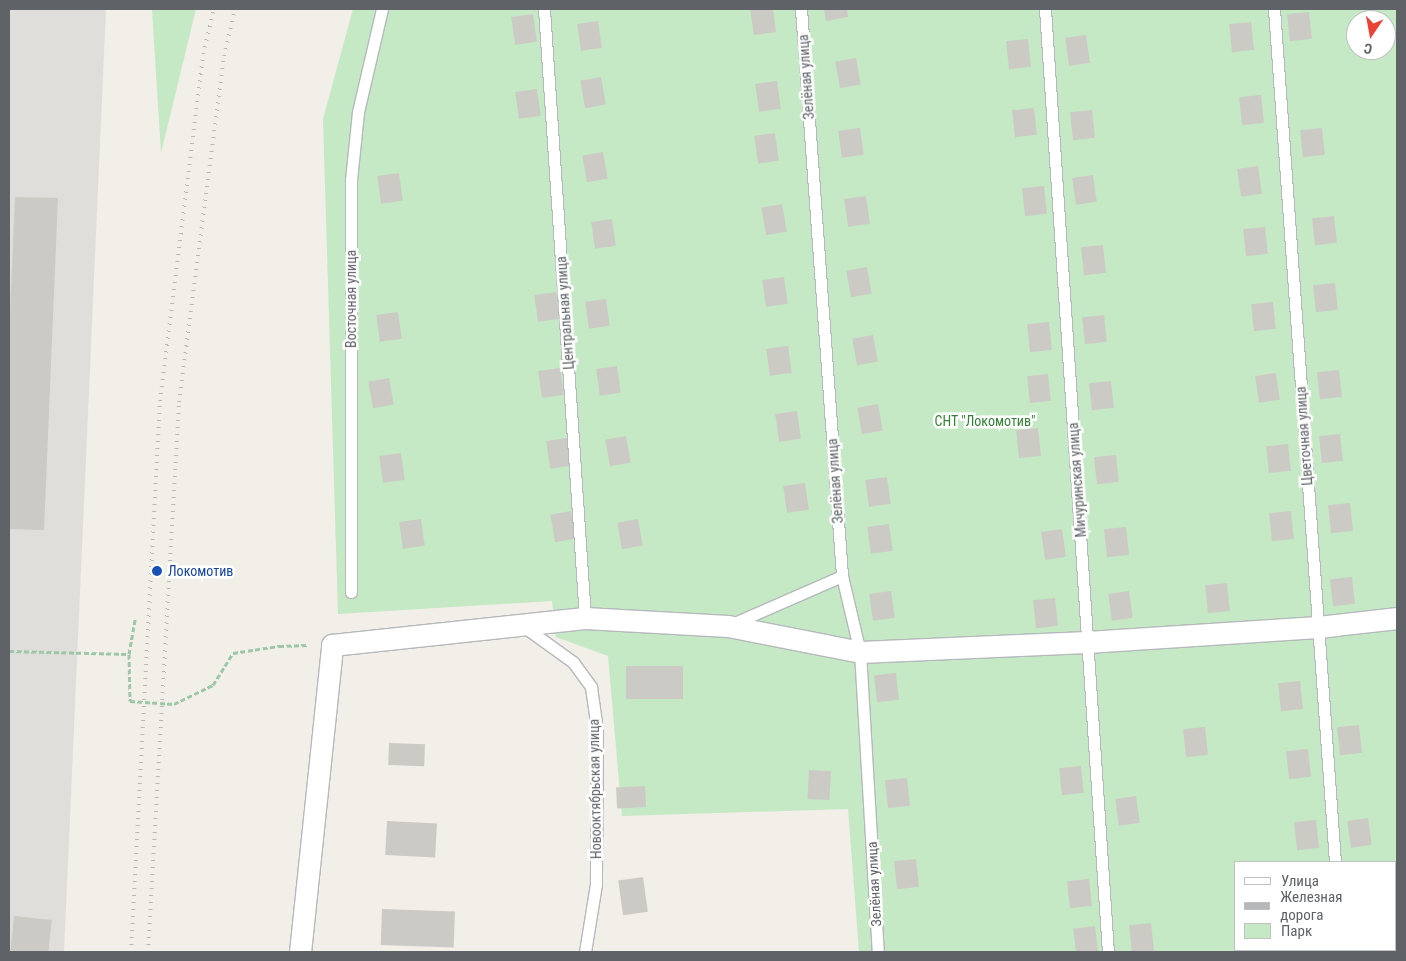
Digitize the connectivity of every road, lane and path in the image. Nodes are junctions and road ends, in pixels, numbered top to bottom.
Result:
1 (382, 9) edge
2 (544, 9) edge
3 (801, 9) edge
4 (1045, 9) edge
5 (1274, 9) edge
6 (842, 576) junction
7 (351, 592) dead end
8 (586, 618) junction
9 (1397, 618) edge
10 (135, 619) dead end
11 (523, 626) junction
12 (728, 626) junction
13 (1318, 627) junction
14 (1087, 642) junction
15 (332, 645) junction
16 (9, 650) edge
17 (860, 652) junction
18 (129, 654) junction
19 (1335, 861) edge
20 (300, 952) edge
21 (585, 952) edge
22 (878, 952) edge
23 (1108, 952) edge

1 - 7 lane, Восточная улица
2 - 8 lane, Центральная улица
3 - 6 lane, Зелёная улица
4 - 14 lane, Мичуринская улица
5 - 13 lane, Цветочная улица
6 - 12 lane
6 - 17 lane, Зелёная улица
8 - 11 street
8 - 12 street
9 - 13 street
10 - 18 path
11 - 15 street
11 - 21 lane, Новооктябрьская улица
12 - 17 street
13 - 14 street
13 - 19 lane, Цветочная улица
14 - 17 street
14 - 23 lane, Мичуринская улица
15 - 18 path
15 - 20 street
16 - 18 path
17 - 22 lane, Зелёная улица

